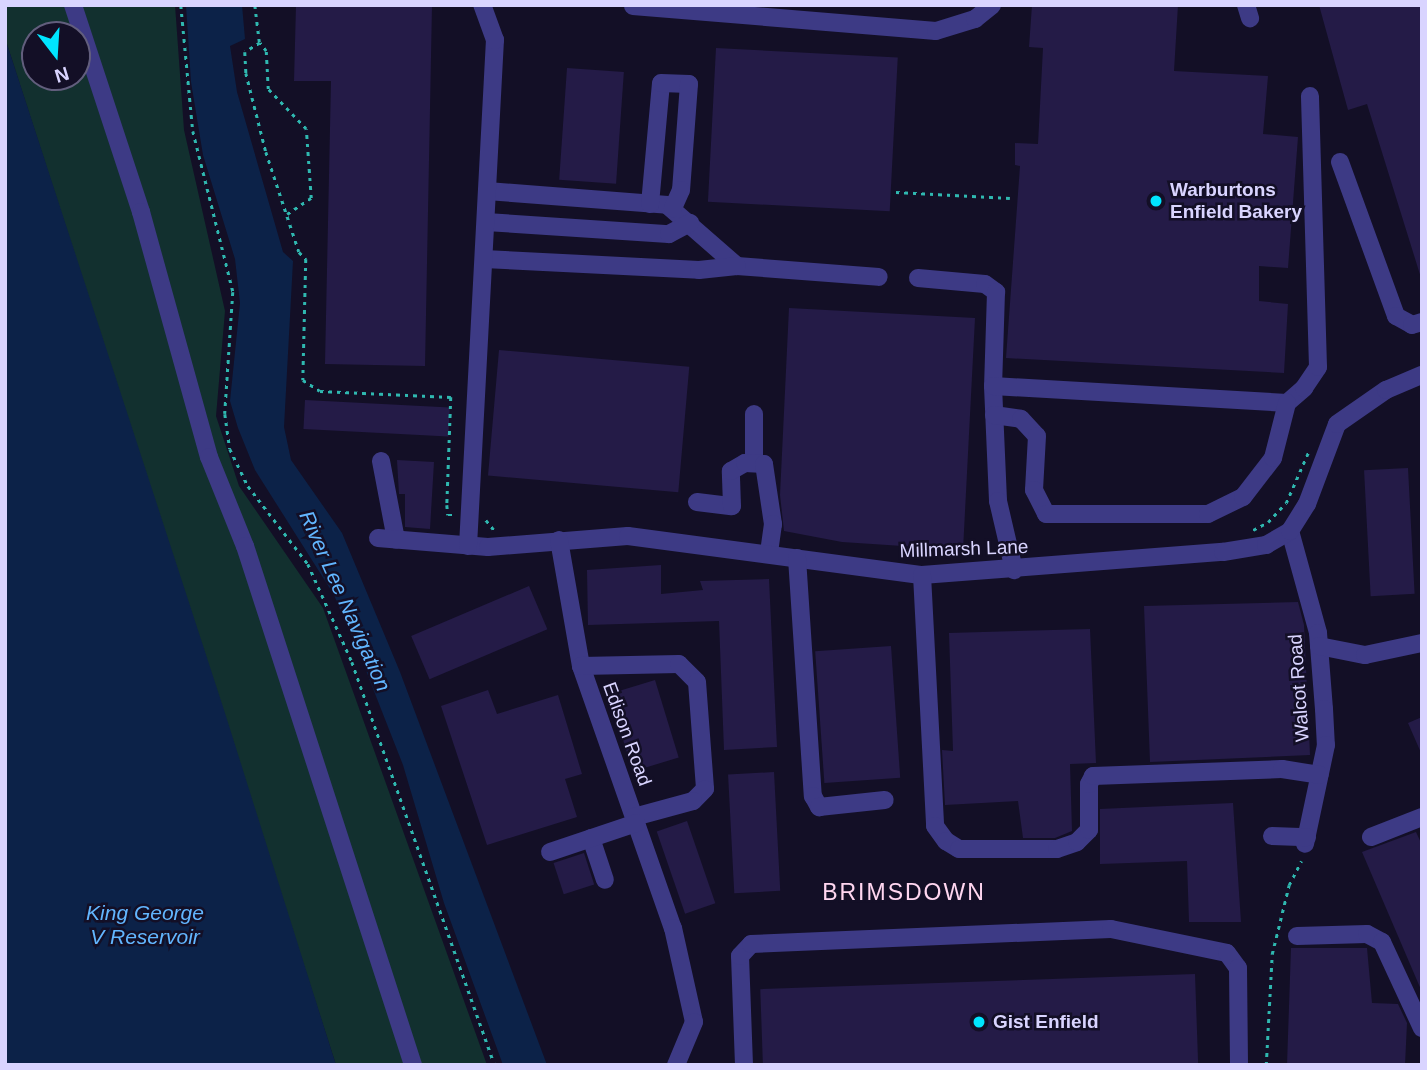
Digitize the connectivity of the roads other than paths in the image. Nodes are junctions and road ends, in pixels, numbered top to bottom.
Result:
1 (73, 5) edge
2 (992, 5) edge
3 (633, 6) edge
4 (482, 8) edge
5 (1310, 96) dead end
6 (1340, 162) dead end
7 (488, 191) junction
8 (650, 204) junction
9 (673, 208) junction
10 (486, 222) junction
11 (690, 223) junction
12 (484, 259) junction
13 (737, 265) junction
14 (879, 277) dead end
15 (918, 278) dead end
16 (1422, 322) edge
17 (1422, 374) edge
18 (993, 386) junction
19 (1287, 403) junction
20 (754, 414) dead end
21 (994, 415) junction
22 (381, 461) dead end
23 (754, 463) junction
24 (697, 502) dead end
25 (1290, 531) junction
26 (378, 538) dead end
27 (396, 540) junction
28 (559, 540) junction
29 (468, 546) junction
30 (769, 553) junction
31 (797, 558) junction
32 (1014, 570) junction
33 (922, 575) junction
34 (1422, 643) edge
35 (1320, 646) junction
36 (581, 666) junction
37 (1320, 775) junction
38 (885, 800) dead end
39 (1422, 817) edge
40 (635, 820) junction
41 (1272, 836) dead end
42 (1371, 837) dead end
43 (591, 838) junction
44 (550, 852) dead end
45 (605, 880) dead end
46 (1297, 936) dead end
47 (1422, 1028) edge
48 (413, 1065) edge
49 (676, 1065) edge
50 (744, 1065) edge
51 (1239, 1065) edge

1 - 48 street
2 - 3 street
4 - 7 street
5 - 19 street
6 - 16 street
7 - 8 street
7 - 10 street
8 - 9 street
8 - 9 street
9 - 11 street
10 - 11 street
10 - 12 street
11 - 13 street
12 - 13 street
12 - 29 street
13 - 14 street
15 - 18 street
17 - 25 street
18 - 19 street
18 - 21 street
19 - 21 street
20 - 23 street
21 - 32 street
22 - 27 street
23 - 24 street
23 - 30 street
25 - 32 street, Millmarsh Lane
25 - 35 street, Walcot Road
26 - 27 street, Millmarsh Lane
27 - 29 street, Millmarsh Lane
28 - 29 street, Millmarsh Lane
28 - 30 street, Millmarsh Lane
28 - 36 street, Edison Road
30 - 31 street, Millmarsh Lane
31 - 33 street, Millmarsh Lane
31 - 38 street
32 - 33 street, Millmarsh Lane
33 - 37 street
34 - 35 street
35 - 37 street, Walcot Road
36 - 40 street, Edison Road
36 - 40 street, Edison Road
37 - 41 street, Walcot Road
39 - 42 street
40 - 43 street
40 - 49 street, Edison Road
43 - 44 street
43 - 45 street
46 - 47 street
50 - 51 street

